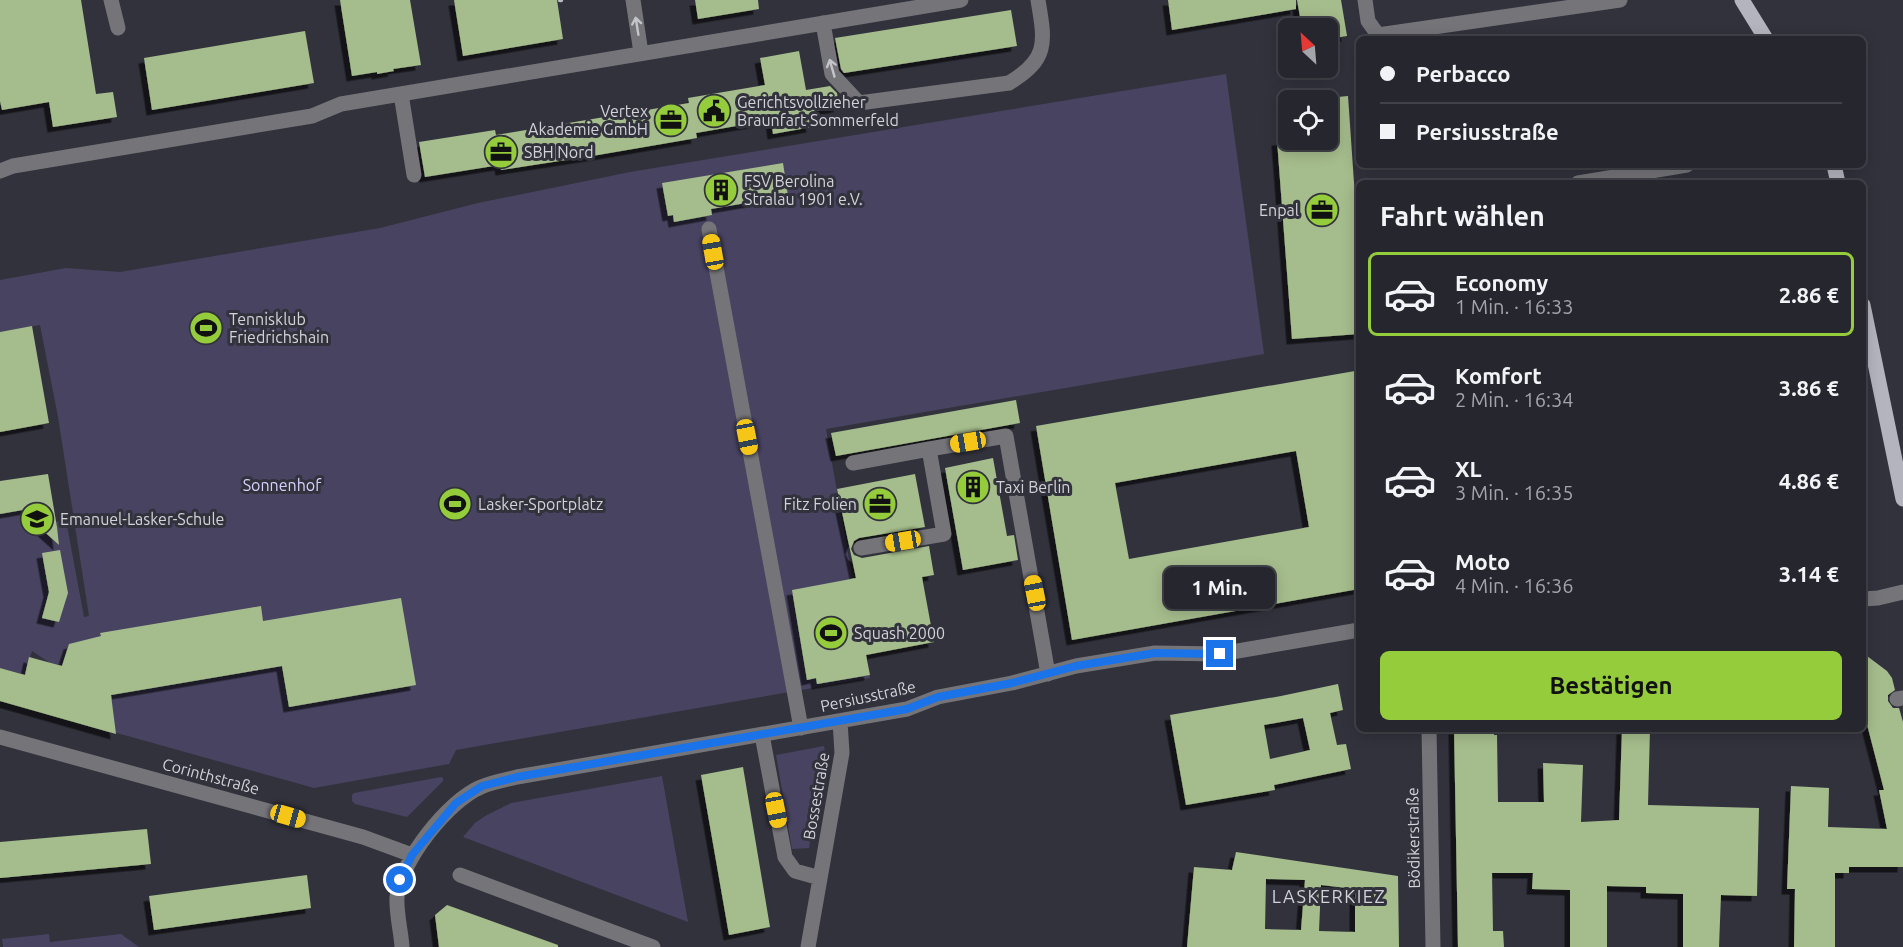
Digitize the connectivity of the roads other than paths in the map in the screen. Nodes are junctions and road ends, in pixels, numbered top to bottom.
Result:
1 (111, 0) edge
2 (633, 0) edge
3 (961, 0) edge
4 (1038, 0) edge
5 (1365, 0) edge
6 (1620, 0) edge
7 (1742, 0) edge
8 (824, 23) junction
9 (118, 28) dead end
10 (1764, 36) edge
11 (641, 53) junction
12 (401, 94) junction
13 (1669, 168) edge
14 (0, 171) edge
15 (414, 175) dead end
16 (1596, 180) edge
17 (709, 229) dead end
18 (1866, 320) edge
19 (929, 449) junction
20 (853, 464) dead end
21 (1903, 499) edge
22 (861, 548) dead end
23 (1903, 592) edge
24 (1866, 599) edge
25 (1356, 631) edge
26 (1048, 674) junction
27 (840, 721) junction
28 (801, 728) junction
29 (1429, 732) edge
30 (762, 735) junction
31 (0, 737) edge
32 (412, 855) junction
33 (460, 875) dead end
34 (820, 878) junction
35 (402, 947) edge
36 (652, 947) edge
37 (808, 947) edge
38 (1433, 947) edge

1 - 9 street
11 -> 2 street
3 - 8 street
4 -> 8 street
5 - 6 street
7 - 10 main road
8 - 11 street
11 - 12 street
12 - 14 street
12 - 15 street
13 - 16 street
17 - 28 street
18 - 21 main road
19 - 20 street
19 - 22 street
19 - 26 street
23 - 24 street
25 - 26 street, Persiusstraße
26 - 27 street, Persiusstraße
27 - 28 street, Persiusstraße
27 - 34 street, Bossestraße
28 - 30 street, Persiusstraße
29 - 38 street, Bödikerstraße
30 - 32 street, Persiusstraße
30 - 34 street, Bossestraße
31 - 32 street, Corinthstraße
32 - 35 street, Persiusstraße
33 - 36 street
34 - 37 street, Bossestraße

